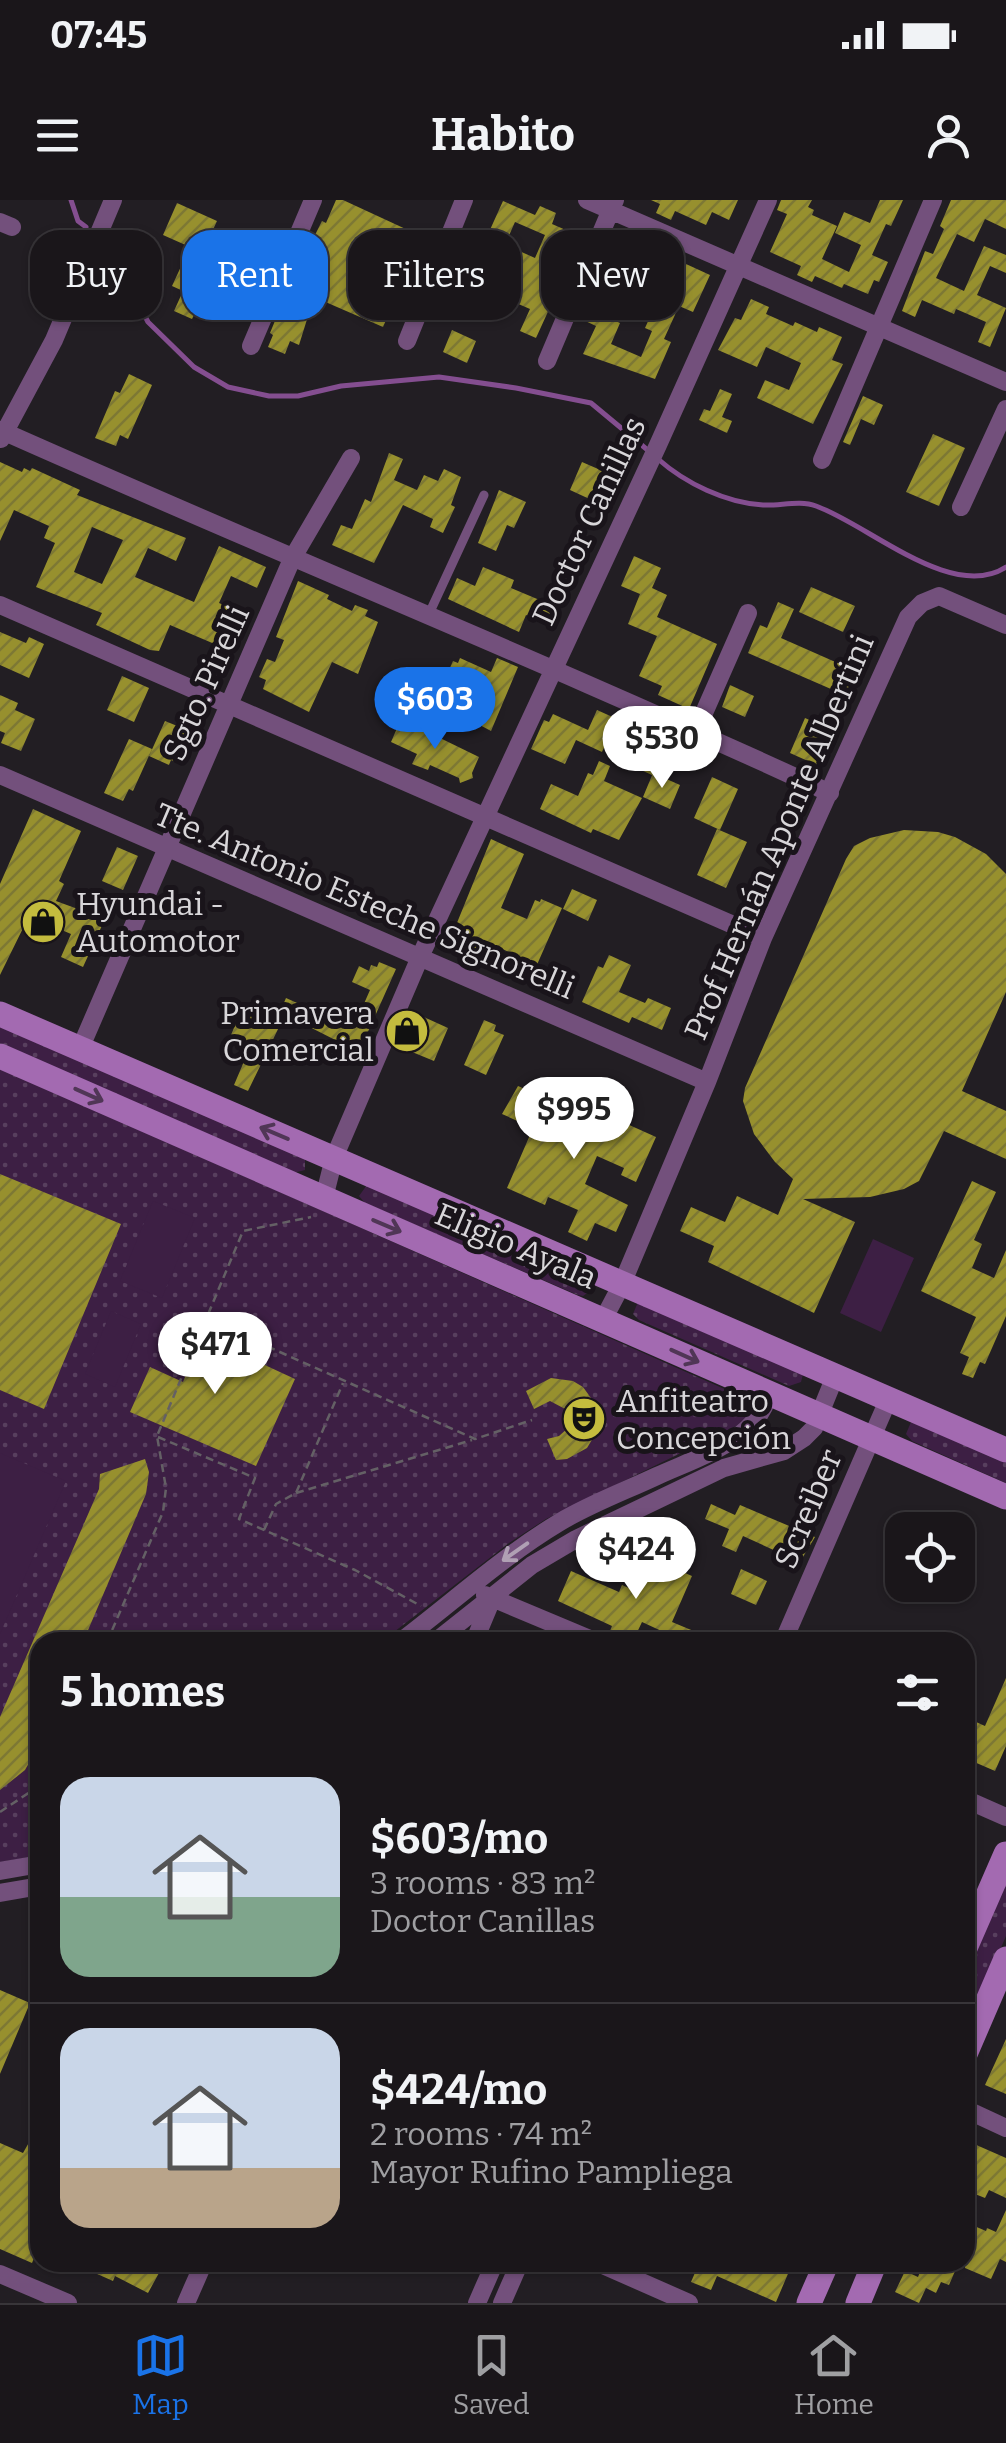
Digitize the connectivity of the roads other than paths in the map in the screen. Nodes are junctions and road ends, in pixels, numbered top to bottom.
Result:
1 (114, 200) edge
2 (313, 200) edge
3 (464, 200) edge
4 (586, 200) edge
5 (768, 200) edge
6 (933, 200) edge
7 (612, 205) edge
8 (738, 268) junction
9 (877, 325) junction
10 (407, 341) dead end
11 (251, 346) dead end
12 (548, 361) dead end
13 (1006, 382) edge
14 (1006, 409) edge
15 (2, 435) edge
16 (351, 458) dead end
17 (822, 460) dead end
18 (484, 495) dead end
19 (961, 507) dead end
20 (292, 559) junction
21 (0, 605) edge
22 (748, 612) dead end
23 (428, 616) junction
24 (1006, 625) edge
25 (553, 669) junction
26 (231, 704) junction
27 (696, 731) junction
28 (0, 775) edge
29 (830, 793) junction
30 (486, 815) junction
31 (166, 847) junction
32 (763, 938) junction
33 (420, 957) junction
34 (0, 1014) edge
35 (80, 1049) junction
36 (0, 1056) edge
37 (707, 1082) junction
38 (334, 1158) junction
39 (312, 1203) junction
40 (622, 1284) junction
41 (603, 1320) junction
42 (836, 1374) junction
43 (769, 1392) junction
44 (889, 1398) junction
45 (819, 1414) junction
46 (872, 1438) junction
47 (1006, 1450) edge
48 (1006, 1497) edge
49 (470, 1590) junction
50 (492, 1598) junction
51 (402, 1632) edge
52 (447, 1632) edge
53 (478, 1632) edge
54 (572, 1632) edge
55 (788, 1632) edge
56 (975, 1804) edge
57 (1006, 1817) edge
58 (1006, 1854) edge
59 (30, 1866) edge
60 (0, 1871) edge
61 (30, 1888) edge
62 (0, 1893) edge
63 (975, 1925) edge
64 (1006, 1959) edge
65 (975, 2031) edge
66 (975, 2114) edge
67 (1006, 2128) edge
68 (200, 2272) edge
69 (492, 2272) edge
70 (516, 2272) edge
71 (619, 2272) edge
72 (823, 2272) edge
73 (872, 2272) edge
74 (0, 2274) edge
75 (68, 2303) edge
76 (186, 2303) edge
77 (478, 2303) edge
78 (502, 2303) edge
79 (690, 2303) edge
80 (809, 2303) edge
81 (858, 2303) edge

1 - 15 street
2 - 11 street
3 - 10 street
4 - 7 street
5 - 8 street, Doctor Canillas
6 - 9 street
7 - 8 street
7 - 12 street
8 - 9 street
8 - 25 street, Doctor Canillas
9 - 13 street
9 - 17 street
14 - 19 street
15 - 20 street
16 - 20 street, Sgto. Pirelli
18 - 23 lane
20 - 23 street
20 - 26 street, Sgto. Pirelli
21 - 26 street
22 - 27 street
23 - 25 street
24 - 29 street, Prof Hernán Aponte Albertini
25 - 27 street
25 - 30 street, Doctor Canillas
26 - 30 street
26 - 31 street, Sgto. Pirelli
27 - 29 street
28 - 31 street, Tte. Antonio Esteche Signorelli
29 - 32 street, Prof Hernán Aponte Albertini
30 - 32 street
30 - 33 street, Doctor Canillas
31 - 33 street, Tte. Antonio Esteche Signorelli
31 - 35 street, Sgto. Pirelli
32 - 37 street, Prof Hernán Aponte Albertini
33 - 37 street, Tte. Antonio Esteche Signorelli
33 - 38 street, Doctor Canillas
34 - 35 street, Eligio Ayala
38 -> 35 street, Eligio Ayala
36 -> 39 street, Eligio Ayala
37 - 40 street, Prof Hernán Aponte Albertini
38 - 39 street, Doctor Canillas
38 - 40 street, Eligio Ayala
39 -> 41 street, Eligio Ayala
40 - 41 street, Prof Hernán Aponte Albertini
40 - 42 street, Eligio Ayala
41 -> 43 street, Eligio Ayala
42 - 44 street, Eligio Ayala
42 - 45 street
43 - 45 street, Eligio Ayala
43 -> 49 street
44 - 46 street, Screiber
44 - 47 street, Eligio Ayala
45 - 46 street, Eligio Ayala
45 - 50 street
46 - 48 street, Eligio Ayala
46 - 55 street, Screiber
49 - 50 street
49 - 51 street
50 - 52 street
50 - 53 street
50 - 54 street
56 - 57 street
58 - 63 street
59 - 60 street
61 - 62 street
64 - 65 street
66 - 67 street
68 - 76 street
69 - 77 street
70 - 78 street
71 - 79 street
72 - 80 street
73 - 81 street
74 - 75 street

